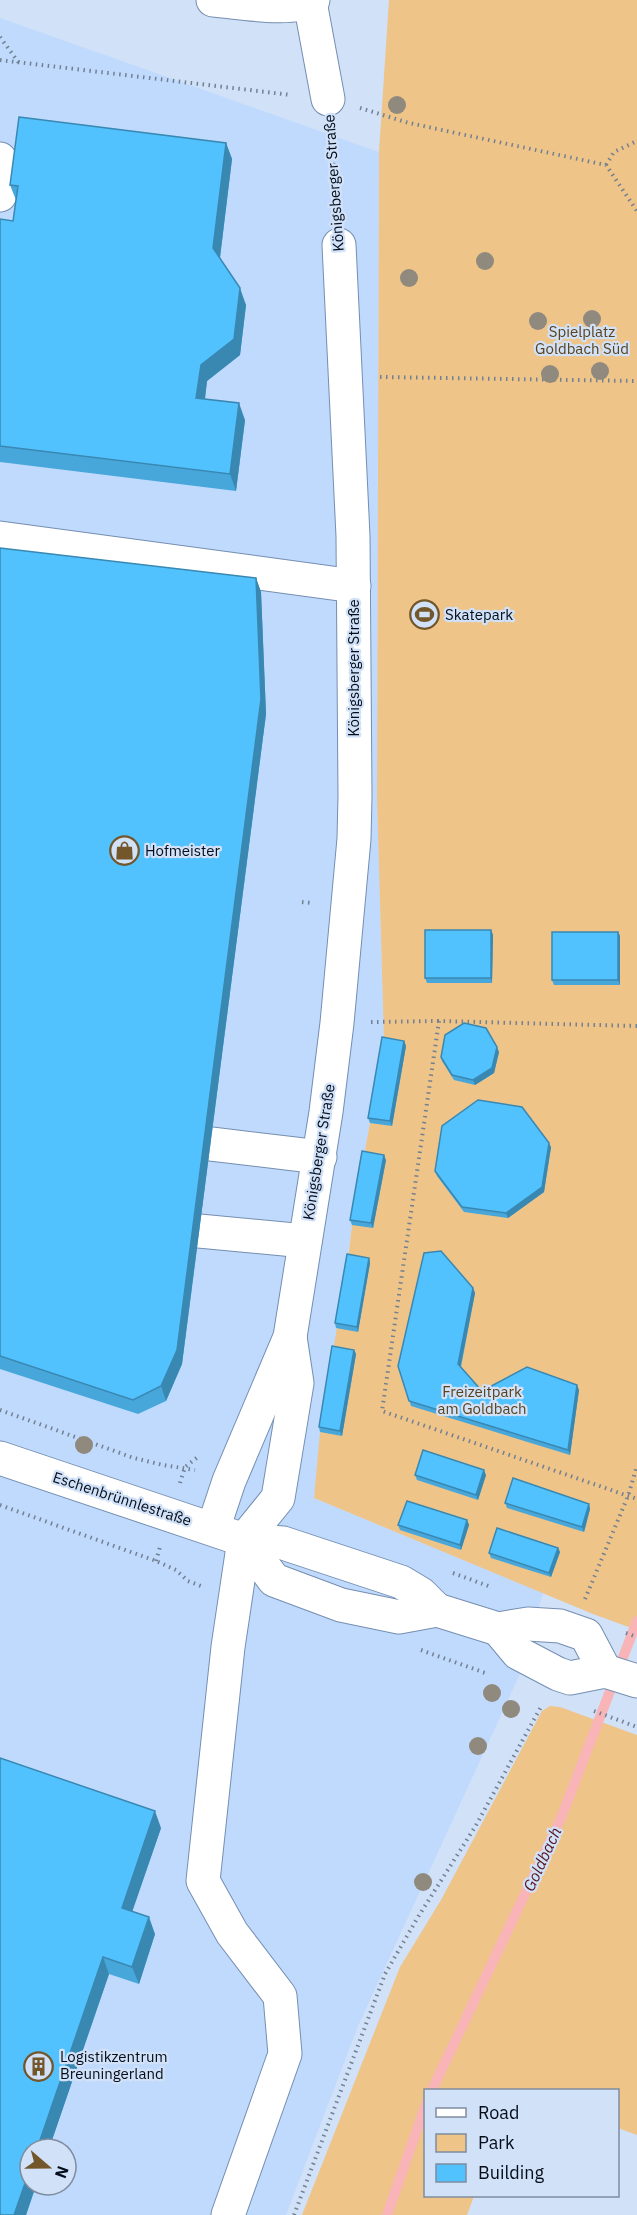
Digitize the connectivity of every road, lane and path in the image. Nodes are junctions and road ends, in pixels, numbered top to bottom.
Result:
1 (213, 0) edge
2 (312, 1) edge
3 (0, 37) edge
4 (0, 60) edge
5 (19, 63) junction
6 (328, 99) junction
7 (637, 141) edge
8 (0, 159) edge
9 (606, 165) junction
10 (0, 195) edge
11 (637, 212) edge
12 (339, 244) joint
13 (346, 376) junction
14 (637, 381) edge
15 (0, 538) edge
16 (354, 586) junction
17 (439, 1021) junction
18 (337, 1023) junction
19 (637, 1026) edge
20 (211, 1144) dead end
21 (320, 1157) junction
22 (199, 1231) dead end
23 (305, 1241) junction
24 (290, 1336) junction
25 (0, 1410) edge
26 (0, 1458) edge
27 (637, 1466) edge
28 (185, 1467) dead end
29 (628, 1496) junction
30 (637, 1499) edge
31 (213, 1529) junction
32 (244, 1540) junction
33 (498, 1629) junction
34 (579, 1633) junction
35 (605, 1671) junction
36 (564, 1676) junction
37 (637, 1682) edge
38 (583, 1707) dead end
39 (636, 1726) edge
40 (228, 2215) edge
41 (294, 2215) edge

1 - 2 street
2 - 6 street, Königsberger Straße
3 - 5 path
4 - 5 path
5 - 6 path
6 - 9 path
6 - 12 path, Königsberger Straße
7 - 9 path
8 - 10 street
9 - 11 path
12 - 13 street, Königsberger Straße
13 - 14 path
13 - 16 street, Königsberger Straße
15 - 16 street
16 - 18 street, Königsberger Straße
17 - 18 path
17 - 19 path
17 - 29 path
18 - 21 street, Königsberger Straße
20 - 21 street
21 - 23 street, Königsberger Straße
22 - 23 street
23 - 24 street, Königsberger Straße
24 - 31 street, Königsberger Straße
24 - 32 street, Königsberger Straße
25 - 28 path
26 - 31 street, Eschenbrünnlestraße
27 - 29 path
29 - 30 path
29 - 34 path
31 - 32 street, Eschenbrünnlestraße
32 - 33 street, Eschenbrünnlestraße
32 - 40 street
33 - 34 street, Eschenbrünnlestraße
33 - 36 street
34 - 35 street
35 - 36 street
35 - 37 street
36 - 41 path
38 - 39 path

